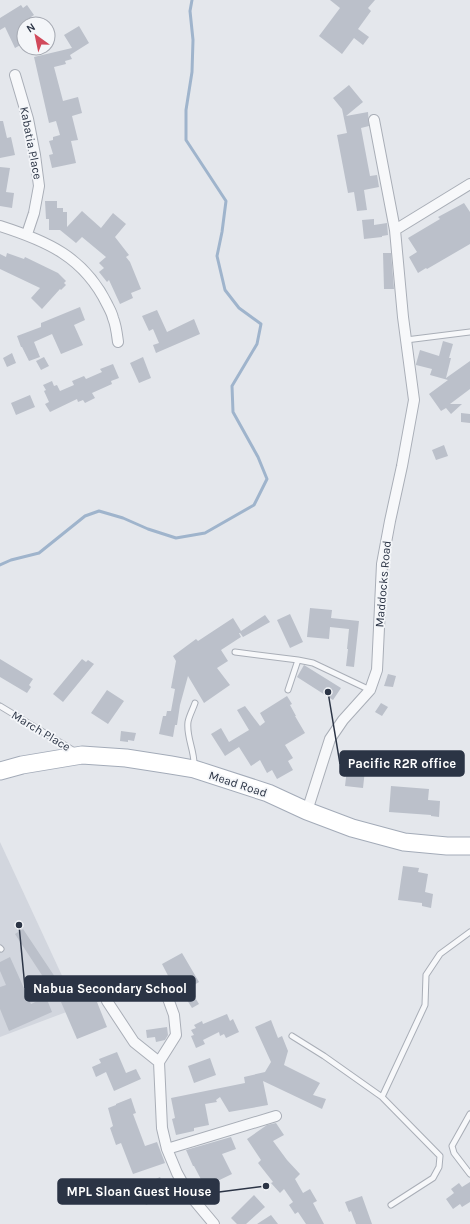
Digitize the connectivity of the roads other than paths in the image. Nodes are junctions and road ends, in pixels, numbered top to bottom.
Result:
1 (15, 75) dead end
2 (374, 120) dead end
3 (470, 184) edge
4 (0, 226) edge
5 (395, 230) junction
6 (27, 234) junction
7 (470, 332) edge
8 (406, 340) junction
9 (118, 342) dead end
10 (234, 652) dead end
11 (298, 660) junction
12 (288, 690) dead end
13 (370, 690) junction
14 (195, 703) dead end
15 (0, 706) edge
16 (82, 755) junction
17 (194, 769) junction
18 (0, 771) edge
19 (306, 811) junction
20 (470, 846) edge
21 (470, 932) edge
22 (162, 982) dead end
23 (107, 1001) dead end
24 (292, 1036) dead end
25 (159, 1062) junction
26 (382, 1097) junction
27 (470, 1114) edge
28 (276, 1116) dead end
29 (167, 1149) junction
30 (470, 1174) edge
31 (391, 1205) dead end
32 (214, 1224) edge

1 - 6 street, Kabatia Place
2 - 5 street, Maddocks Road
3 - 5 street
4 - 6 street
5 - 8 street, Maddocks Road
6 - 9 street
7 - 8 lane
8 - 13 street, Maddocks Road
10 - 11 lane
11 - 12 lane
11 - 13 lane
13 - 19 street, Maddocks Road
14 - 17 lane
15 - 16 lane, March Place
16 - 17 main road, Mead Road
16 - 18 main road, Mead Road
17 - 19 main road, Mead Road
19 - 20 main road, Mead Road
21 - 26 lane
22 - 25 street
23 - 25 street
24 - 26 lane
25 - 29 street
26 - 31 lane
27 - 30 lane
28 - 29 street
29 - 32 street

